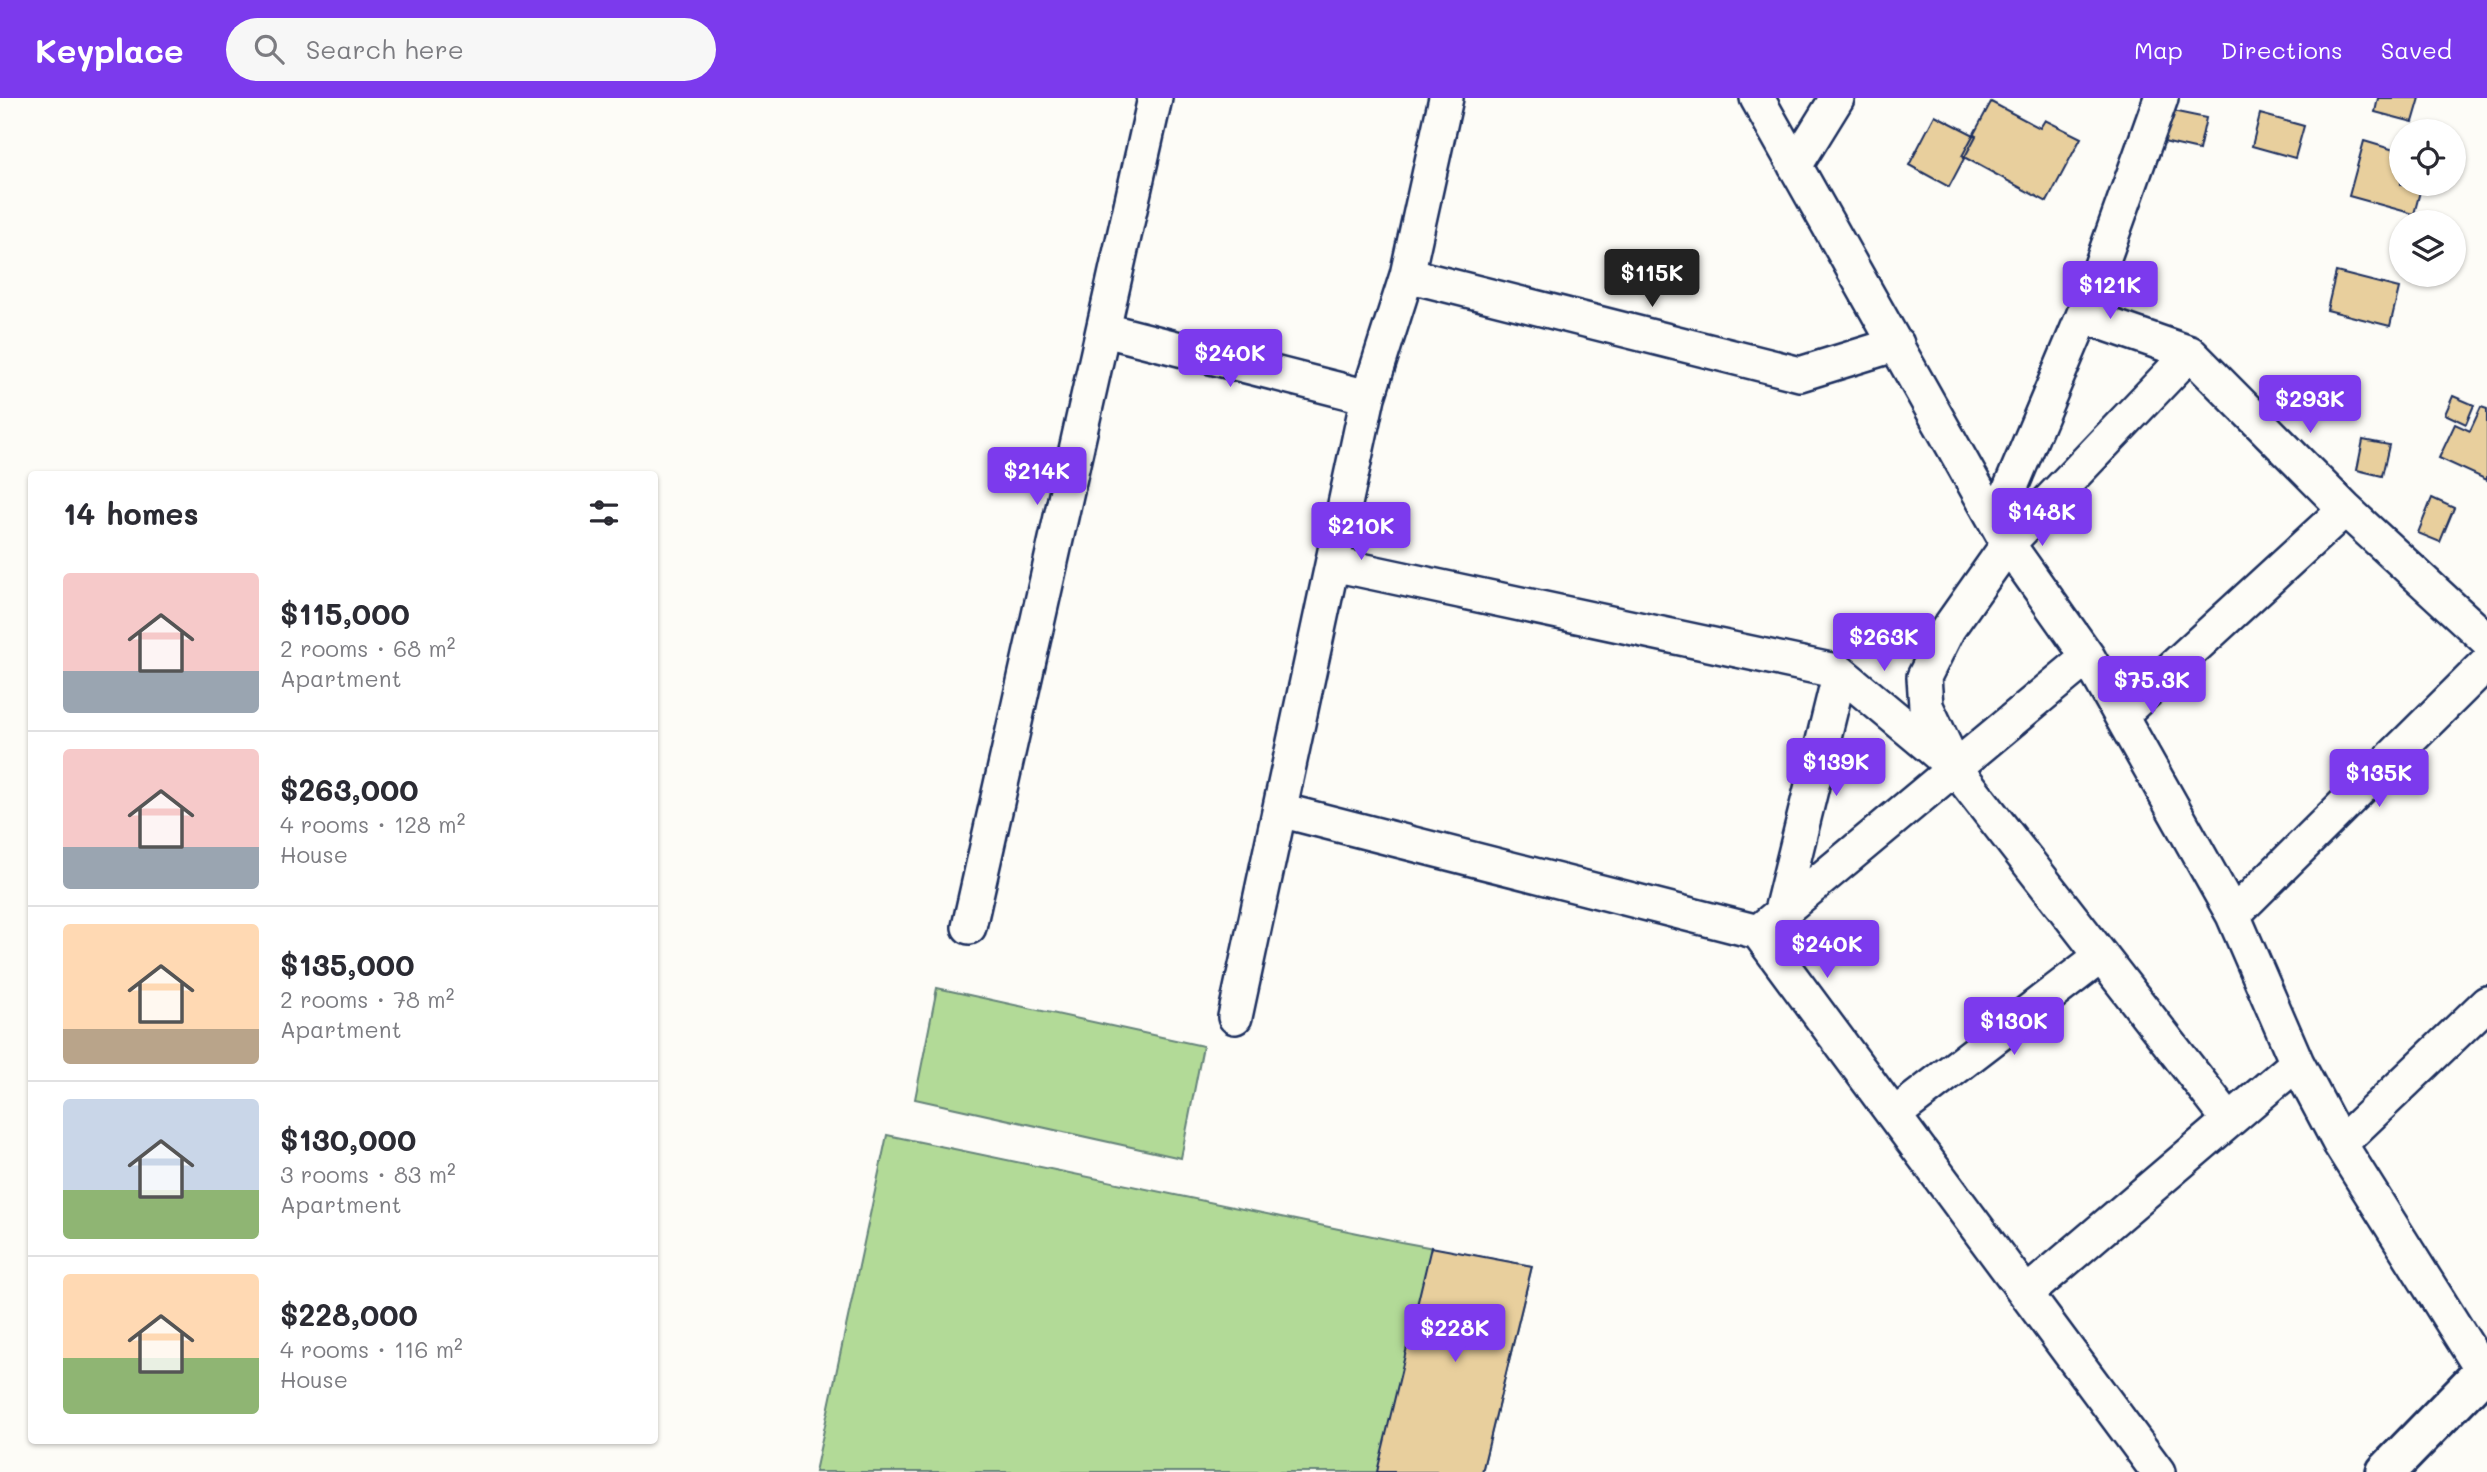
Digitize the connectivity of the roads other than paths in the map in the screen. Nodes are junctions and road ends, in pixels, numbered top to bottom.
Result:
1 (1155, 98) edge
2 (1446, 98) edge
3 (1756, 98) edge
4 (1837, 98) edge
5 (2161, 98) edge
6 (1795, 166) junction
7 (1407, 275) junction
8 (2083, 316) junction
9 (1105, 330) junction
10 (1897, 344) junction
11 (2190, 353) junction
12 (1368, 397) junction
13 (2345, 509) junction
14 (2003, 532) junction
15 (1333, 564) junction
16 (2487, 640) edge
17 (2088, 657) junction
18 (2487, 663) edge
19 (1840, 672) junction
20 (2121, 715) junction
21 (1955, 768) junction
22 (1280, 810) junction
23 (2233, 915) junction
24 (1770, 921) junction
25 (969, 927) dead end
26 (2101, 956) junction
27 (2487, 1003) edge
28 (1235, 1017) dead end
29 (2297, 1063) junction
30 (1894, 1115) junction
31 (2229, 1120) junction
32 (2340, 1144) junction
33 (2026, 1294) junction
34 (2486, 1373) edge
35 (2158, 1472) edge
36 (2386, 1472) edge

1 - 9 street
2 - 7 street
3 - 6 street
4 - 6 street
5 - 8 street
6 - 10 street
7 - 10 street
7 - 12 street
8 - 11 street
8 - 14 street
9 - 12 street
9 - 25 street
10 - 14 street
11 - 13 street
11 - 14 street
12 - 15 street
13 - 16 street
13 - 20 street
14 - 17 street
14 - 21 street
15 - 19 street
15 - 22 street
17 - 20 street
17 - 21 street
18 - 23 street
19 - 21 street
19 - 24 street
20 - 23 street
21 - 24 street
21 - 26 street
22 - 24 street
22 - 28 street
23 - 29 street
24 - 30 street
26 - 30 street
26 - 31 street
27 - 32 street
29 - 31 street
29 - 32 street
30 - 33 street
31 - 33 street
32 - 34 street
33 - 35 street
34 - 36 street

